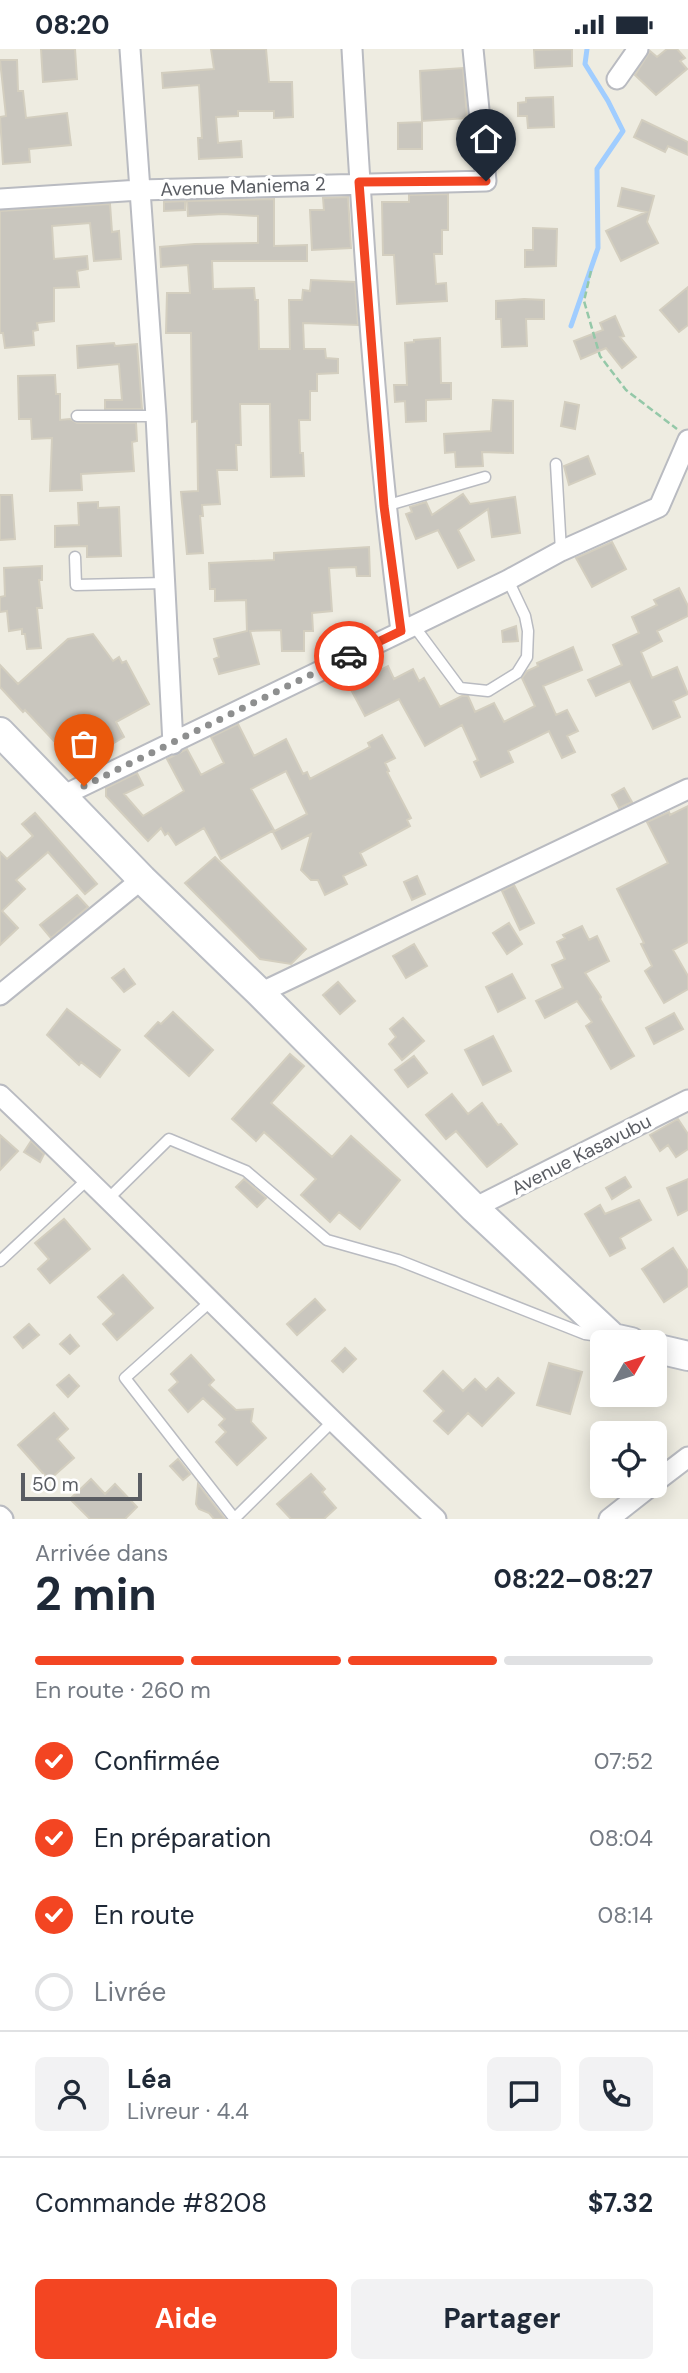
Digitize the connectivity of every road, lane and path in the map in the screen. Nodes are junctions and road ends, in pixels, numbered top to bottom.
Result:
1 (130, 49) edge
2 (352, 49) edge
3 (473, 49) edge
4 (638, 49) edge
5 (617, 79) dead end
6 (359, 182) junction
7 (140, 190) junction
8 (0, 199) edge
9 (591, 271) dead end
10 (77, 416) dead end
11 (156, 416) junction
12 (683, 435) edge
13 (556, 464) dead end
14 (485, 477) dead end
15 (384, 506) junction
16 (561, 551) junction
17 (75, 557) dead end
18 (508, 580) junction
19 (165, 583) junction
20 (407, 628) junction
21 (0, 732) edge
22 (173, 744) junction
23 (688, 789) edge
24 (62, 796) junction
25 (142, 879) junction
26 (260, 993) junction
27 (0, 995) edge
28 (0, 1095) edge
29 (688, 1100) edge
30 (88, 1178) junction
31 (108, 1198) junction
32 (474, 1208) junction
33 (0, 1261) edge
34 (210, 1302) junction
35 (611, 1330) edge
36 (590, 1335) edge
37 (667, 1351) edge
38 (688, 1356) edge
39 (332, 1422) junction
40 (688, 1457) edge
41 (667, 1474) edge
42 (636, 1498) edge
43 (234, 1519) edge
44 (436, 1519) edge
45 (609, 1519) edge

1 - 7 street
2 - 6 street
3 - 6 street, Avenue Maniema 2
4 - 5 street
6 - 7 street, Avenue Maniema 2
6 - 15 street
7 - 8 street, Avenue Maniema 2
7 - 11 street
9 - 12 path
10 - 11 lane
11 - 19 street
12 - 16 street
13 - 16 lane
14 - 15 lane
15 - 20 street
16 - 18 street
17 - 19 lane
18 - 20 street
18 - 20 lane
19 - 22 street
20 - 22 street
21 - 24 street
22 - 24 street
23 - 26 street
24 - 25 street
25 - 26 street
25 - 27 street
26 - 32 street
28 - 30 street
29 - 32 street, Avenue Kasavubu
30 - 31 street
30 - 33 lane
31 - 34 street
31 - 36 lane
32 - 35 street
34 - 39 street
34 - 43 lane
37 - 38 street
39 - 43 lane
39 - 44 street
40 - 41 street
42 - 45 street

